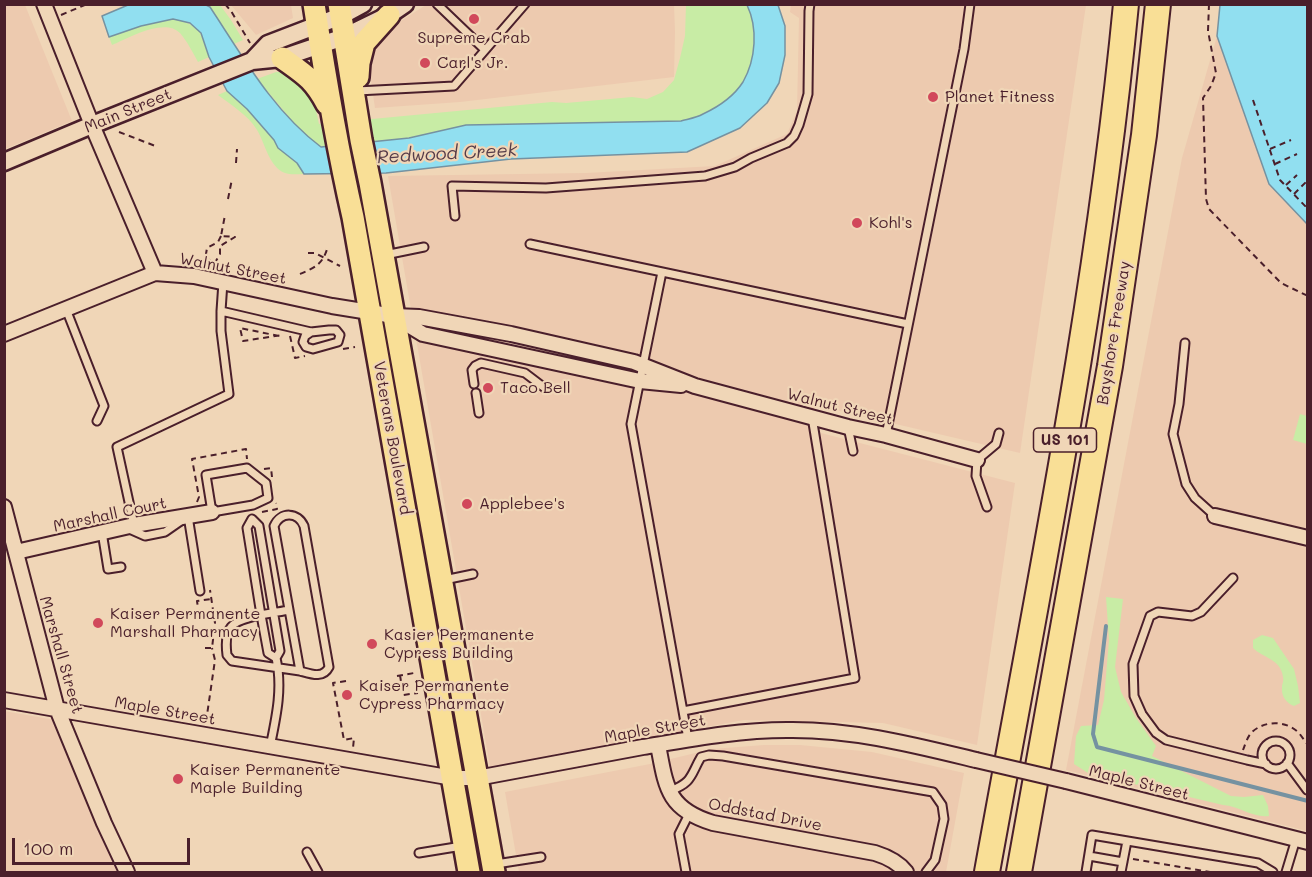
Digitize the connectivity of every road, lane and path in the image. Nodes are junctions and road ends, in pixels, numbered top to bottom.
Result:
1 (44, 4) edge
2 (87, 4) edge
3 (225, 4) edge
4 (363, 4) edge
5 (437, 4) edge
6 (525, 4) edge
7 (810, 4) edge
8 (970, 4) edge
9 (1126, 4) edge
10 (1158, 4) edge
11 (1209, 4) edge
12 (340, 10) edge
13 (397, 10) edge
14 (315, 14) edge
15 (50, 18) junction
16 (344, 37) junction
17 (319, 45) junction
18 (485, 50) junction
19 (282, 57) junction
20 (254, 59) junction
21 (356, 98) junction
22 (1253, 100) dead end
23 (332, 112) junction
24 (92, 125) junction
25 (118, 132) dead end
26 (1291, 140) dead end
27 (158, 147) dead end
28 (237, 149) dead end
29 (1270, 149) junction
30 (1297, 154) dead end
31 (4, 162) edge
32 (236, 163) dead end
33 (1275, 164) junction
34 (1297, 175) dead end
35 (232, 179) dead end
36 (1308, 180) edge
37 (1286, 185) junction
38 (1294, 194) junction
39 (228, 199) dead end
40 (1308, 209) edge
41 (225, 215) dead end
42 (455, 216) dead end
43 (221, 236) junction
44 (218, 242) junction
45 (530, 244) dead end
46 (220, 246) junction
47 (328, 246) dead end
48 (424, 248) dead end
49 (308, 253) dead end
50 (383, 255) junction
51 (324, 258) junction
52 (340, 266) dead end
53 (662, 272) junction
54 (155, 273) junction
55 (300, 274) dead end
56 (223, 282) junction
57 (1308, 296) edge
58 (66, 309) junction
59 (220, 311) junction
60 (370, 312) junction
61 (394, 316) junction
62 (908, 324) junction
63 (255, 331) junction
64 (311, 332) junction
65 (4, 334) edge
66 (279, 336) junction
67 (256, 339) junction
68 (1185, 342) dead end
69 (355, 347) dead end
70 (335, 351) dead end
71 (305, 357) dead end
72 (643, 365) junction
73 (640, 381) junction
74 (474, 384) dead end
75 (695, 386) junction
76 (546, 389) dead end
77 (476, 393) dead end
78 (479, 413) dead end
79 (812, 417) junction
80 (97, 421) dead end
81 (848, 427) junction
82 (999, 433) dead end
83 (886, 435) junction
84 (853, 451) dead end
85 (977, 460) junction
86 (248, 463) dead end
87 (264, 469) dead end
88 (272, 478) dead end
89 (276, 499) dead end
90 (197, 502) dead end
91 (254, 505) junction
92 (4, 507) edge
93 (987, 507) dead end
94 (212, 512) junction
95 (188, 516) junction
96 (1215, 516) joint
97 (252, 517) junction
98 (129, 526) junction
99 (102, 532) junction
100 (1308, 538) edge
101 (16, 552) junction
102 (121, 567) dead end
103 (473, 574) dead end
104 (1233, 578) dead end
105 (441, 580) junction
106 (200, 591) dead end
107 (212, 599) dead end
108 (289, 610) junction
109 (273, 613) junction
110 (199, 615) dead end
111 (261, 615) junction
112 (212, 648) dead end
113 (276, 658) junction
114 (278, 668) junction
115 (300, 671) junction
116 (414, 673) dead end
117 (346, 681) dead end
118 (418, 693) dead end
119 (4, 700) edge
120 (57, 709) junction
121 (683, 711) junction
122 (206, 723) dead end
123 (688, 739) junction
124 (658, 745) junction
125 (1308, 745) edge
126 (270, 747) junction
127 (353, 748) dead end
128 (1235, 749) dead end
129 (1287, 763) junction
130 (1266, 764) junction
131 (453, 778) junction
132 (477, 778) junction
133 (1307, 790) edge
134 (670, 791) junction
135 (689, 814) junction
136 (1302, 840) edge
137 (1127, 841) junction
138 (465, 845) junction
139 (307, 852) dead end
140 (419, 854) dead end
141 (1089, 856) junction
142 (541, 857) dead end
143 (1124, 860) junction
144 (493, 869) edge
145 (127, 873) edge
146 (318, 873) edge
147 (469, 873) edge
148 (686, 873) edge
149 (906, 873) edge
150 (926, 873) edge
151 (987, 873) edge
152 (1019, 873) edge
153 (1086, 873) edge
154 (1121, 873) edge
155 (1210, 873) edge
156 (1273, 873) edge
157 (1286, 873) edge

1 - 15 street
2 - 15 path
3 - 20 path
4 - 12 street, Main Street
5 - 18 lane
6 - 18 lane
7 - 42 lane
8 - 62 lane
9 - 151 highway, Bayshore Freeway / US 101
10 - 152 highway, Bayshore Freeway / US 101
11 - 57 path
12 - 14 street, Main Street
12 - 16 main road, Veterans Boulevard
13 - 16 street, Main Street
13 - 21 main road
14 - 17 main road, Veterans Boulevard
14 - 20 street, Main Street
15 - 24 street
16 - 17 street, Main Street
16 - 21 main road, Veterans Boulevard
17 - 19 street, Main Street
17 - 23 main road, Veterans Boulevard
18 - 21 lane
19 - 20 street, Main Street
19 - 23 main road
20 - 24 street, Main Street
21 - 50 main road, Veterans Boulevard
22 - 29 path
23 - 60 main road, Veterans Boulevard
24 - 31 street, Main Street
24 - 54 street
25 - 27 path
26 - 29 path
28 - 32 path
29 - 33 path
30 - 33 path
33 - 37 path
34 - 37 path
35 - 39 path
36 - 38 path
37 - 38 path
38 - 40 path
41 - 43 path
43 - 44 path
43 - 46 path
44 - 46 path
44 - 46 path
45 - 53 lane
47 - 51 path
48 - 50 lane
49 - 51 path
50 - 61 main road, Veterans Boulevard
51 - 52 path
51 - 55 path
53 - 62 lane
53 - 72 lane
54 - 56 street, Walnut Street
54 - 58 street, Walnut Street
56 - 59 lane
56 - 60 street, Walnut Street
58 - 65 street, Walnut Street
58 - 80 lane
59 - 64 lane
59 - 98 lane
60 - 61 street, Walnut Street
60 - 131 main road, Veterans Boulevard
61 - 72 street, Walnut Street
61 - 73 street, Walnut Street
61 - 105 main road, Veterans Boulevard
62 - 83 lane
63 - 66 path
63 - 67 path
63 - 67 path
64 - 64 lane
66 - 67 path
66 - 71 path
68 - 96 lane
69 - 70 path
72 - 73 lane
72 - 75 street, Walnut Street
73 - 75 street, Walnut Street
73 - 121 lane
74 - 76 lane
75 - 79 street, Walnut Street
77 - 78 lane
79 - 81 street, Walnut Street
79 - 121 lane
81 - 83 street, Walnut Street
81 - 84 lane
82 - 85 lane
83 - 85 street, Walnut Street
85 - 93 lane
86 - 90 path
87 - 88 path
89 - 97 path
91 - 94 lane
91 - 94 lane
91 - 97 lane
92 - 101 street, Marshall Street
94 - 95 street, Marshall Court
95 - 98 street, Marshall Court
95 - 106 lane
96 - 100 street
97 - 109 lane
97 - 111 lane
98 - 99 street, Marshall Court
99 - 101 street, Marshall Court
99 - 102 lane
101 - 120 street, Marshall Street
103 - 105 lane
104 - 130 lane
105 - 132 main road, Veterans Boulevard
107 - 110 path
108 - 109 lane
108 - 115 lane
108 - 115 lane
109 - 111 lane
109 - 113 lane
111 - 113 lane
111 - 114 lane
112 - 122 path
113 - 114 lane
114 - 115 lane
114 - 126 lane
116 - 118 path
117 - 127 path
119 - 120 street, Maple Street
120 - 126 street, Maple Street
120 - 145 street, Marshall Street
121 - 123 lane
123 - 124 street, Maple Street
123 - 136 street, Maple Street, bridge
124 - 132 street, Maple Street
124 - 134 street, Oddstad Drive
125 - 128 path
126 - 131 street, Maple Street
129 - 130 lane
129 - 130 lane
129 - 133 lane
131 - 132 street, Maple Street
131 - 138 main road, Veterans Boulevard
132 - 144 main road, Veterans Boulevard
134 - 135 street, Oddstad Drive
134 - 150 lane
135 - 148 lane
135 - 149 street, Oddstad Drive
136 - 157 lane
137 - 141 lane
137 - 143 lane
137 - 156 lane
138 - 140 lane
138 - 147 main road, Veterans Boulevard
139 - 146 lane
141 - 143 lane
141 - 153 lane
142 - 144 lane
143 - 154 lane
143 - 155 path

